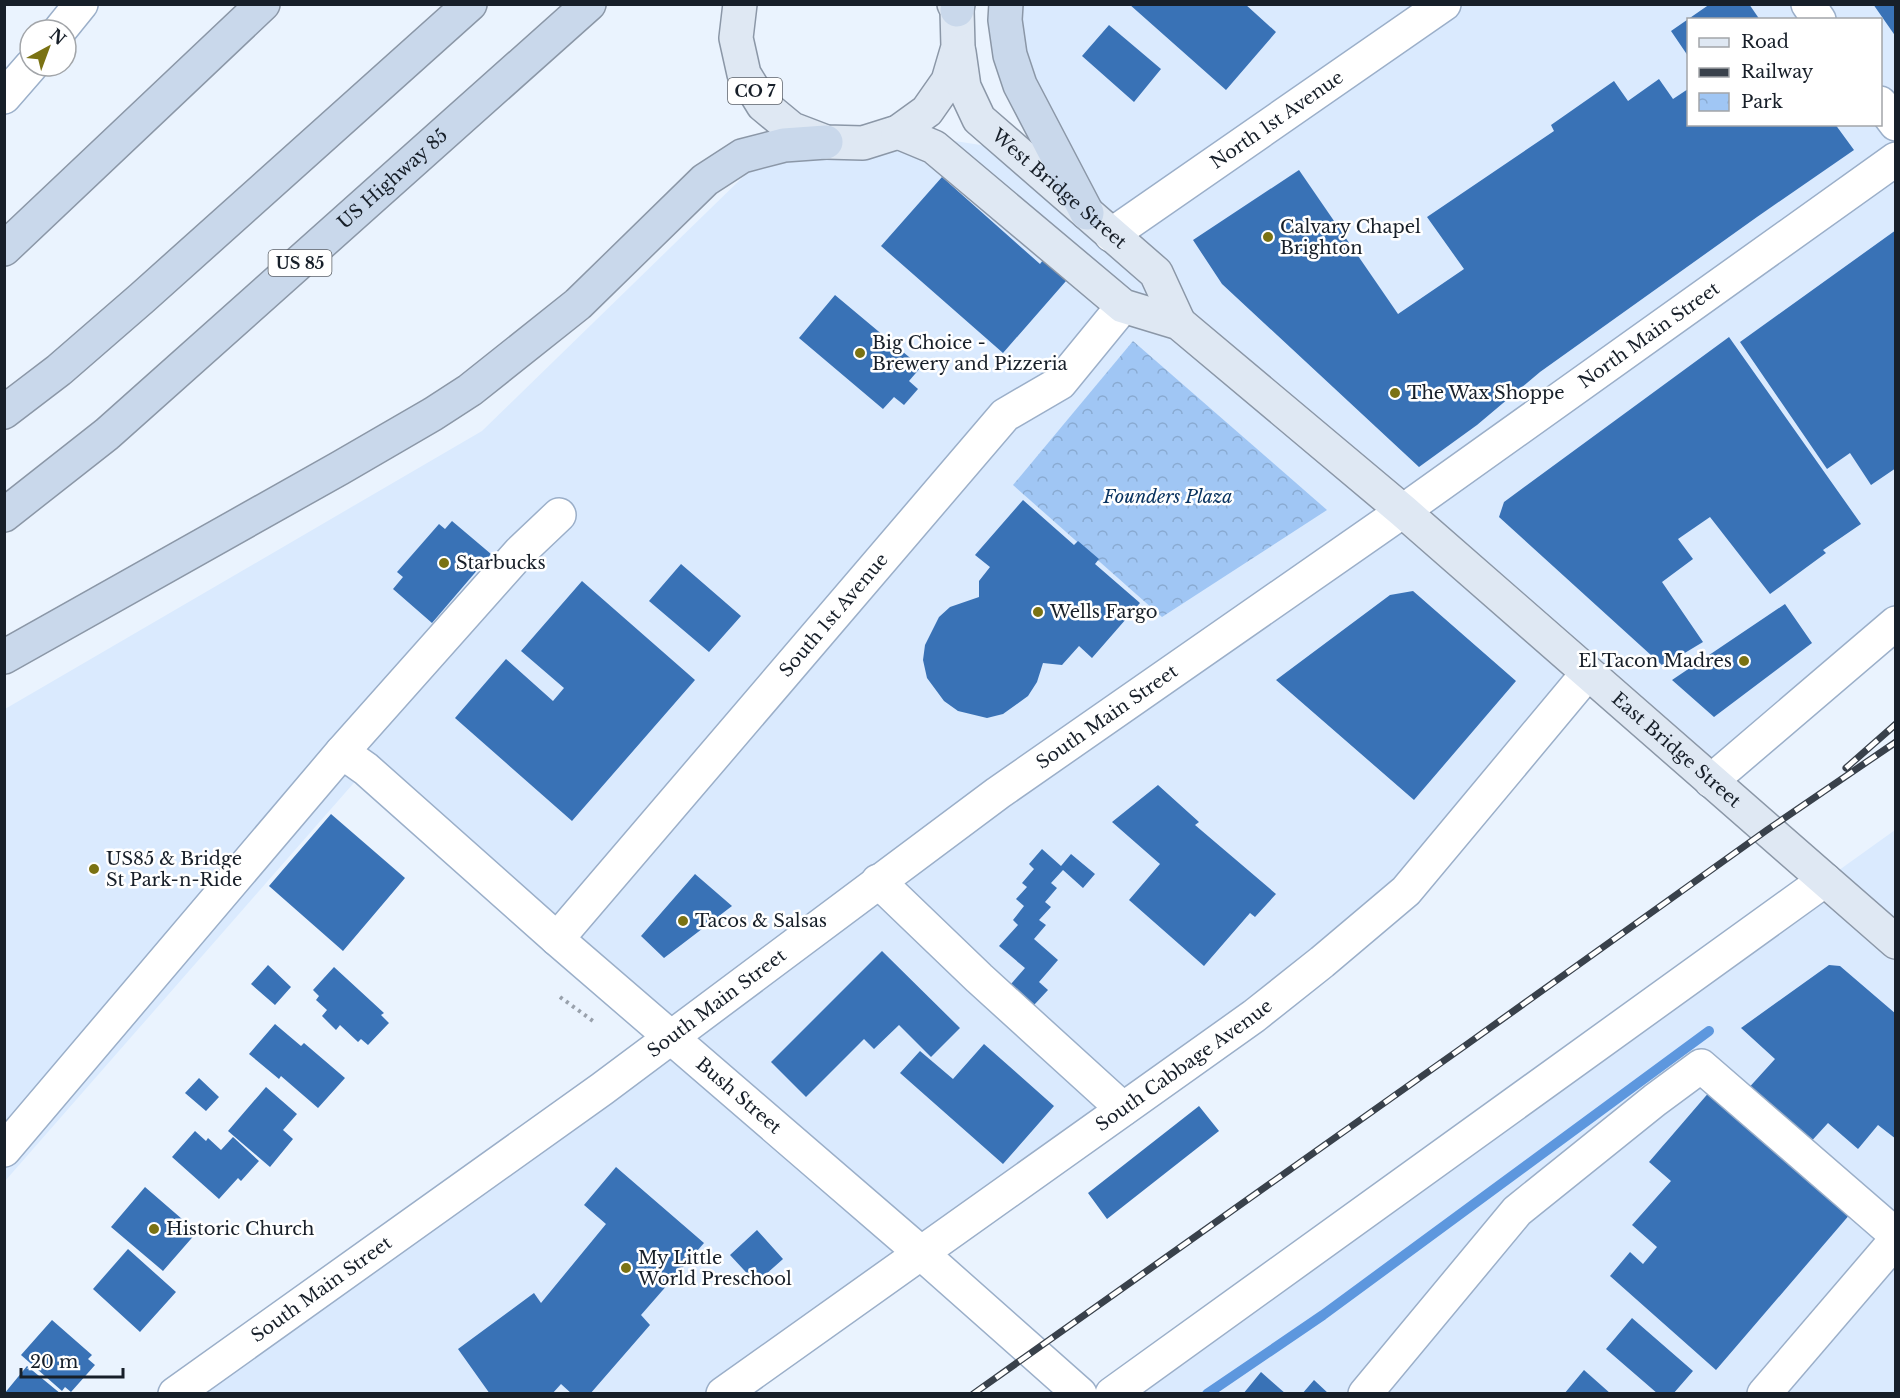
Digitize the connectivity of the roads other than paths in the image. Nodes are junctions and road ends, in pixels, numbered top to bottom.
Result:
1 (81, 4) edge
2 (263, 4) edge
3 (470, 4) edge
4 (589, 4) edge
5 (740, 4) edge
6 (1006, 4) edge
7 (1444, 4) edge
8 (1808, 4) edge
9 (956, 6) edge
10 (70, 18) edge
11 (1818, 18) edge
12 (958, 47) junction
13 (21, 78) edge
14 (4, 98) edge
15 (1882, 104) edge
16 (1896, 124) edge
17 (898, 132) junction
18 (826, 142) junction
19 (1896, 159) edge
20 (1087, 213) junction
21 (1112, 235) junction
22 (4, 249) edge
23 (1123, 306) junction
24 (1179, 323) junction
25 (4, 412) edge
26 (1403, 511) junction
27 (4, 515) edge
28 (560, 515) dead end
29 (1896, 623) edge
30 (4, 657) edge
31 (1587, 674) junction
32 (342, 752) junction
33 (1711, 781) junction
34 (1825, 880) junction
35 (878, 881) junction
36 (557, 939) junction
37 (1896, 942) edge
38 (671, 1036) junction
39 (1123, 1109) junction
40 (4, 1150) edge
41 (1896, 1235) edge
42 (1896, 1240) edge
43 (921, 1253) junction
44 (175, 1394) edge
45 (723, 1394) edge
46 (1080, 1394) edge
47 (1112, 1394) edge
48 (1365, 1394) edge
49 (1764, 1394) edge

1 - 10 street
2 - 22 highway
3 - 25 highway
4 - 27 highway, US Highway 85 / US 85
5 - 18 main road, CO 7
6 - 20 highway
7 - 21 street, North 1st Avenue
8 - 11 street
9 - 12 main road
12 - 17 main road
12 - 20 main road, West Bridge Street
13 - 14 street
15 - 16 street
17 - 18 main road, CO 7
17 - 23 main road, West Bridge Street
18 - 30 highway
19 - 26 street, North Main Street
20 - 21 main road, West Bridge Street
21 - 24 main road, West Bridge Street
23 - 24 main road, West Bridge Street
23 - 36 street, South 1st Avenue
24 - 26 main road, West Bridge Street
26 - 31 main road, East Bridge Street
26 - 35 street, South Main Street
28 - 32 street
29 - 33 street
31 - 33 main road, East Bridge Street
31 - 39 street, South Cabbage Avenue
32 - 36 street, Bush Street
32 - 40 street
33 - 34 main road, East Bridge Street
34 - 37 main road, East Bridge Street
34 - 47 street
35 - 38 street, South Main Street
35 - 39 street
36 - 38 street, Bush Street
38 - 43 street, Bush Street
38 - 44 street, South Main Street
39 - 43 street, South Cabbage Avenue
41 - 48 street
42 - 49 street
43 - 45 street, South Cabbage Avenue
43 - 46 street, Bush Street

